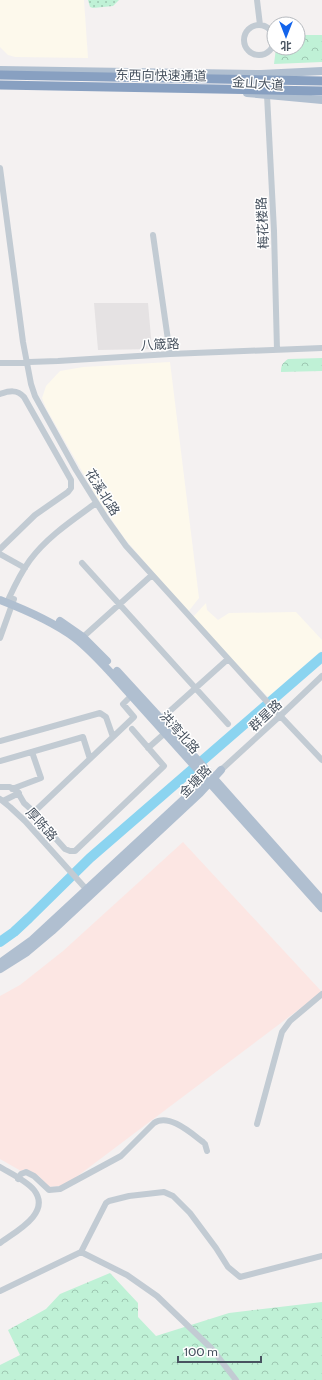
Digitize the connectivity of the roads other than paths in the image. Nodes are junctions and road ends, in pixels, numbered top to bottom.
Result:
1 (257, 0) edge
2 (260, 26) junction
3 (0, 70) edge
4 (322, 71) edge
5 (0, 75) edge
6 (322, 81) edge
7 (0, 85) edge
8 (0, 88) edge
9 (322, 91) edge
10 (267, 95) junction
11 (322, 100) edge
12 (0, 168) edge
13 (153, 236) dead end
14 (322, 348) edge
15 (277, 350) junction
16 (170, 354) junction
17 (26, 362) junction
18 (0, 363) edge
19 (0, 394) edge
20 (60, 440) junction
21 (51, 445) junction
22 (64, 448) junction
23 (55, 452) junction
24 (96, 503) junction
25 (0, 550) edge
26 (0, 554) edge
27 (82, 563) dead end
28 (25, 568) junction
29 (152, 575) junction
30 (0, 594) edge
31 (0, 600) edge
32 (12, 600) junction
33 (120, 605) junction
34 (84, 637) junction
35 (0, 638) edge
36 (228, 659) junction
37 (322, 676) edge
38 (196, 688) junction
39 (131, 696) junction
40 (280, 716) junction
41 (161, 719) junction
42 (228, 724) dead end
43 (132, 729) dead end
44 (165, 733) junction
45 (113, 737) junction
46 (0, 741) edge
47 (148, 748) junction
48 (32, 752) junction
49 (90, 759) junction
50 (322, 760) edge
51 (0, 761) edge
52 (197, 764) junction
53 (221, 770) joint
54 (211, 780) junction
55 (0, 787) edge
56 (12, 788) junction
57 (19, 793) junction
58 (1, 800) edge
59 (40, 821) dead end
60 (87, 890) junction
61 (322, 900) edge
62 (322, 908) edge
63 (0, 962) edge
64 (0, 969) edge
65 (322, 994) edge
66 (257, 1124) dead end
67 (206, 1151) dead end
68 (0, 1167) edge
69 (18, 1179) junction
70 (0, 1243) edge
71 (81, 1252) junction
72 (322, 1256) edge
73 (0, 1292) edge
74 (236, 1380) edge

1 - 2 street
2 - 2 street
3 - 4 main road, 金山大道
5 - 6 highway, 东西向快速通道
7 - 9 highway, 东西向快速通道
8 - 10 main road, 金山大道
10 - 11 main road, 金山大道
10 - 15 street, 梅花楼路
12 - 17 street, 花溪北路
13 - 16 street
14 - 15 street, 八箴路
15 - 16 street, 八箴路
16 - 17 street, 八箴路
17 - 18 street, 八箴路
17 - 20 street, 花溪北路
19 - 21 street
20 - 21 street
20 - 22 street, 花溪北路
21 - 23 street
22 - 23 street
22 - 24 street, 花溪北路
23 - 25 street
24 - 28 street
24 - 29 street, 花溪北路
26 - 28 street
27 - 33 street
28 - 32 street
29 - 33 street
29 - 36 street, 花溪北路
30 - 32 main road, 洪湾北路
31 - 32 main road, 洪湾北路
32 - 34 main road, 洪湾北路
32 - 35 street
32 - 39 main road, 洪湾北路
33 - 34 street
33 - 38 street
34 - 41 main road, 洪湾北路
36 - 38 street
36 - 40 street, 花溪北路
37 - 40 street, 群星路
38 - 41 street
38 - 42 street
39 - 44 main road, 洪湾北路
39 - 45 street
40 - 50 street, 花溪北路
40 - 53 street, 群星路
41 - 52 main road, 洪湾北路
43 - 47 street
44 - 47 street
44 - 52 main road, 洪湾北路
45 - 46 street
45 - 49 street
47 - 59 street
48 - 49 street
48 - 51 street
48 - 56 street
49 - 57 street
52 - 54 main road, 洪湾北路
53 - 54 main road, 金塘路
54 - 60 main road, 金塘路
54 - 61 main road, 洪湾北路
54 - 62 main road, 洪湾北路
54 - 64 main road, 金塘路
55 - 56 street
56 - 57 street
57 - 58 street
58 - 60 street, 厚陈路
60 - 63 main road, 金塘路
65 - 66 street
67 - 69 street
68 - 69 street
69 - 70 street
71 - 72 street
71 - 73 street
71 - 74 street

